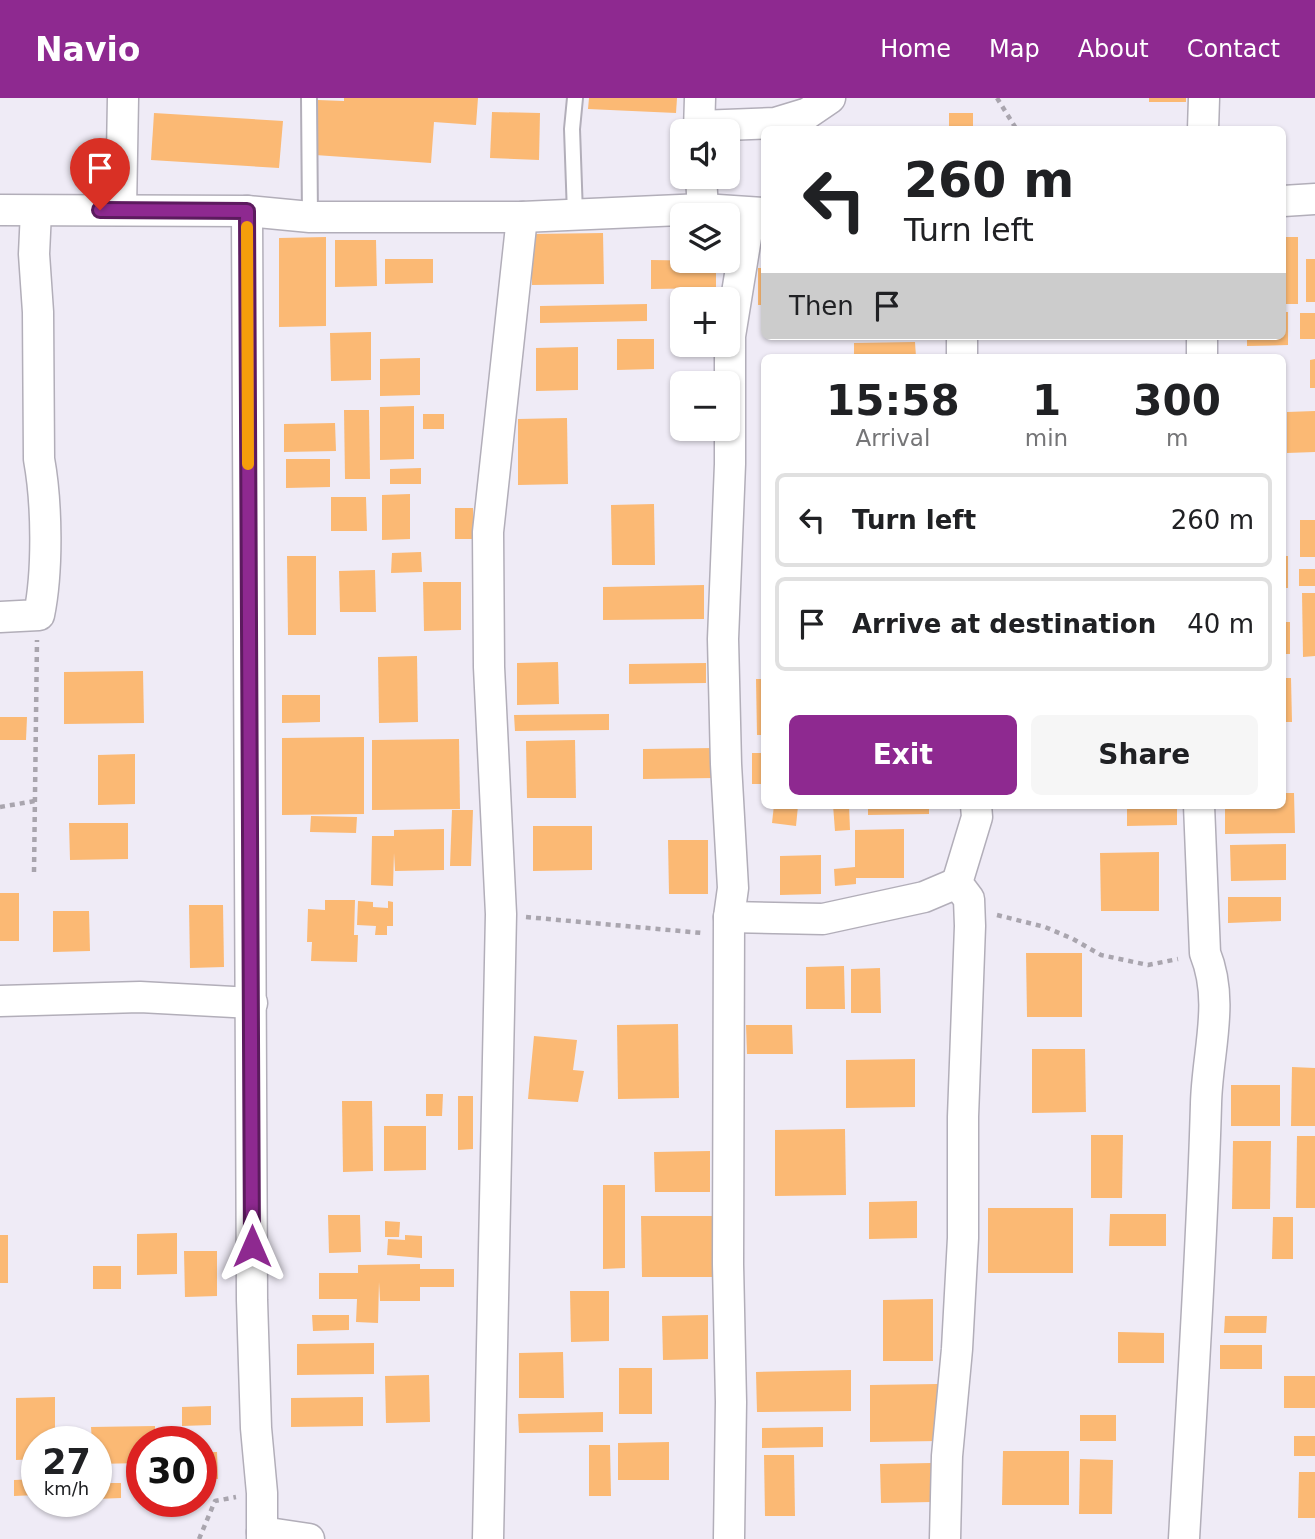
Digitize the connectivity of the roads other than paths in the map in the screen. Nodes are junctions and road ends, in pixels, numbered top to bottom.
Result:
1 (122, 98) edge
2 (309, 98) edge
3 (575, 98) edge
4 (830, 98) edge
5 (1204, 98) edge
6 (699, 118) edge
7 (1203, 126) edge
8 (1315, 199) edge
9 (1286, 201) edge
10 (0, 210) edge
11 (121, 210) junction
12 (670, 210) edge
13 (36, 211) junction
14 (247, 211) junction
15 (757, 213) edge
16 (575, 214) junction
17 (310, 217) junction
18 (522, 217) junction
19 (0, 617) edge
20 (976, 809) edge
21 (1199, 809) edge
22 (959, 887) junction
23 (730, 926) junction
24 (0, 1001) edge
25 (252, 1003) junction
26 (262, 1535) edge
27 (726, 1538) edge
28 (310, 1539) edge
29 (488, 1539) edge
30 (945, 1539) edge
31 (1184, 1539) edge

1 - 11 street
2 - 17 lane
3 - 16 lane
4 - 6 street
5 - 7 street
8 - 9 street
10 - 13 street
11 - 13 street
11 - 14 street
12 - 16 street
13 - 19 street
14 - 17 street
14 - 25 street
15 - 23 street
16 - 18 street
17 - 18 street
18 - 29 street
20 - 22 street
21 - 31 street
22 - 23 street
22 - 30 street
23 - 27 street
24 - 25 street
25 - 26 street
26 - 28 street

